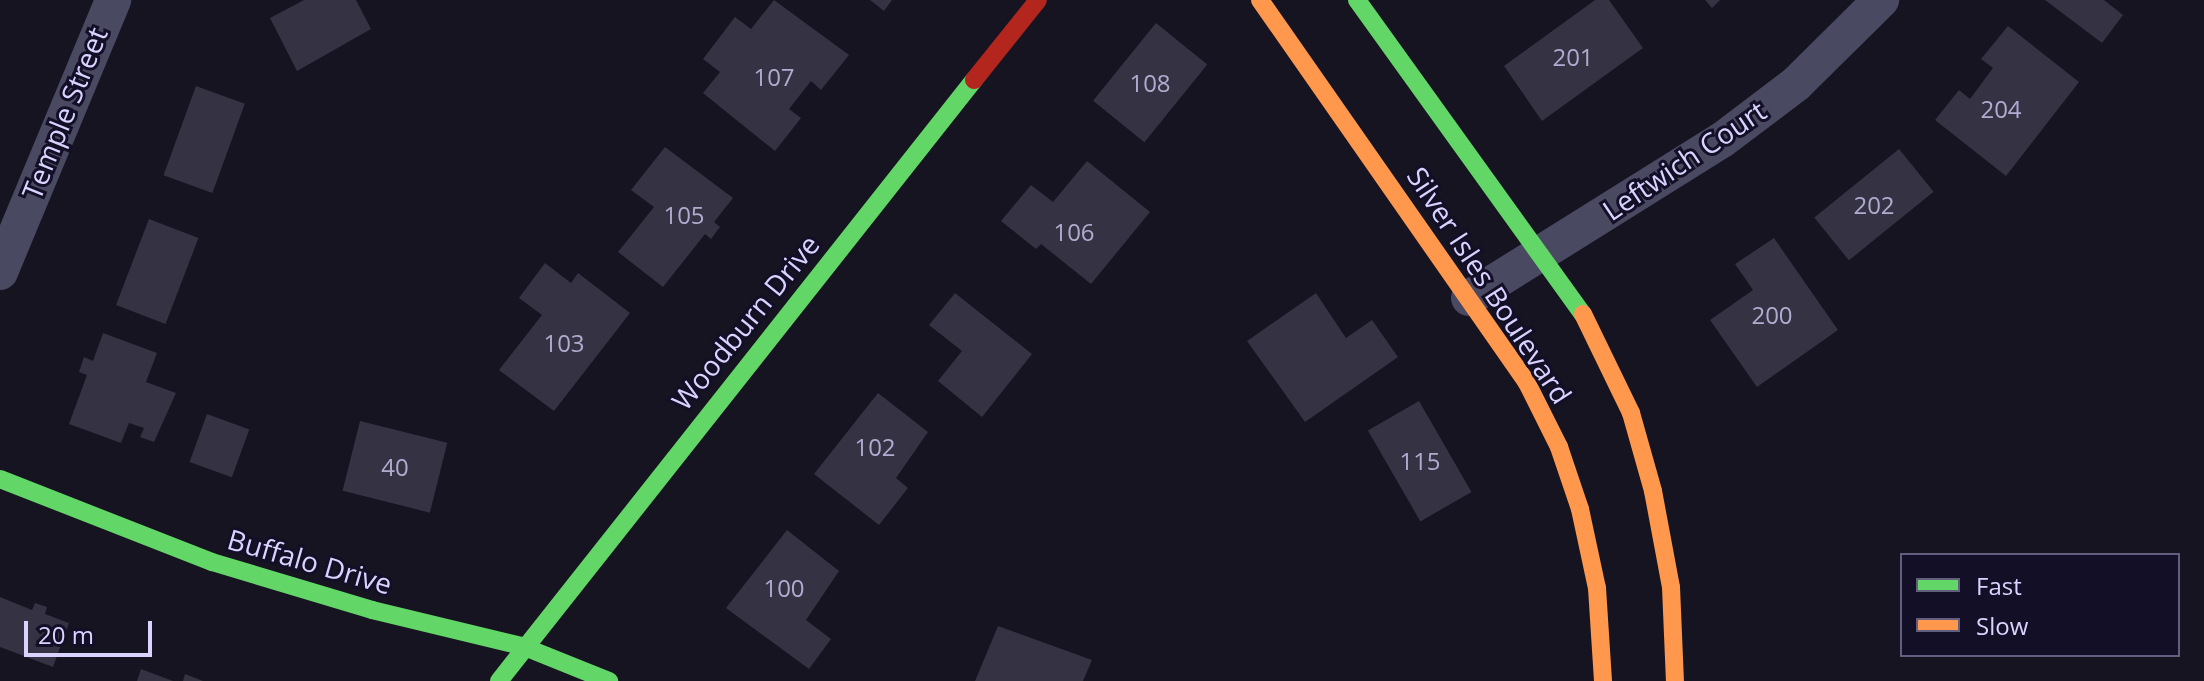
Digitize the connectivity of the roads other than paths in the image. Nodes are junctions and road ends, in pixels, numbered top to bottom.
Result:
1 (113, 0) edge
2 (1038, 0) edge
3 (1260, 0) edge
4 (1357, 0) edge
5 (1881, 0) edge
6 (1539, 254) junction
7 (0, 272) edge
8 (1469, 298) junction
9 (0, 479) edge
10 (522, 646) junction
11 (499, 681) edge
12 (609, 681) edge
13 (1603, 681) edge
14 (1675, 681) edge

1 - 7 street, Temple Street
2 - 10 street, Woodburn Drive
3 - 8 street, Silver Isles Boulevard
4 - 6 street, Silver Isles Boulevard
5 - 6 street, Leftwich Court
6 - 8 street, Leftwich Court
6 - 14 street, Silver Isles Boulevard
8 - 13 street, Silver Isles Boulevard
9 - 10 street, Buffalo Drive
10 - 11 street, Woodburn Drive
10 - 12 street, Buffalo Drive

